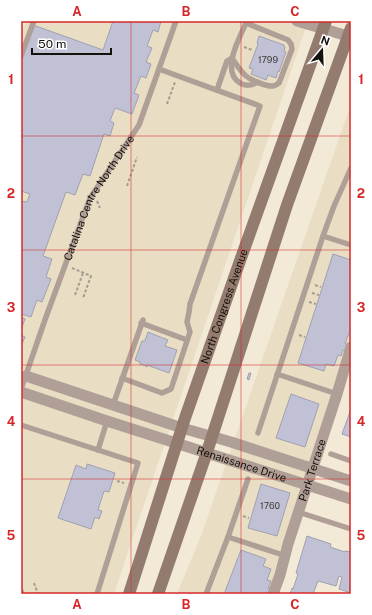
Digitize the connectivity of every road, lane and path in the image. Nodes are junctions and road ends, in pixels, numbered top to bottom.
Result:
1 (34, 21) edge
2 (176, 21) edge
3 (297, 21) edge
4 (246, 22) edge
5 (324, 25) edge
6 (350, 34) edge
7 (243, 46) dead end
8 (252, 50) dead end
9 (21, 56) edge
10 (232, 58) junction
11 (159, 69) junction
12 (175, 81) dead end
13 (258, 82) junction
14 (217, 90) junction
15 (167, 104) dead end
16 (137, 157) dead end
17 (351, 168) edge
18 (127, 186) dead end
19 (97, 201) dead end
20 (100, 208) dead end
21 (324, 236) junction
22 (351, 245) edge
23 (72, 268) dead end
24 (83, 273) junction
25 (313, 284) dead end
26 (321, 287) dead end
27 (310, 292) dead end
28 (75, 295) dead end
29 (319, 295) dead end
30 (83, 298) dead end
31 (308, 301) dead end
32 (316, 304) dead end
33 (297, 334) dead end
34 (305, 337) dead end
35 (187, 340) junction
36 (351, 347) edge
37 (277, 374) junction
38 (26, 376) junction
39 (122, 378) junction
40 (21, 391) edge
41 (337, 394) junction
42 (112, 405) junction
43 (107, 421) junction
44 (21, 425) edge
45 (182, 428) junction
46 (258, 433) dead end
47 (212, 436) junction
48 (177, 443) junction
49 (98, 450) junction
50 (207, 452) junction
51 (330, 454) dead end
52 (351, 461) edge
53 (313, 469) junction
54 (248, 479) dead end
55 (117, 481) dead end
56 (351, 481) edge
57 (125, 484) dead end
58 (308, 484) junction
59 (351, 498) edge
60 (298, 512) junction
61 (241, 516) dead end
62 (249, 518) dead end
63 (351, 529) edge
64 (228, 537) junction
65 (286, 556) junction
66 (34, 583) dead end
67 (38, 594) edge
68 (97, 594) edge
69 (129, 594) edge
70 (158, 594) edge
71 (206, 594) edge
72 (273, 594) edge

1 - 9 lane
2 - 11 lane, Catalina Centre North Drive
3 - 5 street
4 - 10 lane
4 - 13 lane
5 - 6 street
5 - 45 main road, North Congress Avenue
6 - 47 main road
7 - 8 path
10 - 13 lane
10 - 13 lane
10 - 14 lane
11 - 14 lane
11 - 38 lane, Catalina Centre North Drive
12 - 15 path
14 - 35 lane
16 - 18 path
17 - 21 lane
19 - 20 path
21 - 22 lane
21 - 37 lane
23 - 24 path
24 - 28 path
24 - 30 path
25 - 26 path
27 - 29 path
31 - 32 path
33 - 34 path
35 - 39 lane
35 - 39 lane
36 - 41 street, Park Terrace
37 - 41 lane
37 - 46 lane
38 - 40 lane, Catalina Centre North Drive
38 - 42 street
39 - 42 lane
40 - 43 street, Catalina Centre North Drive
41 - 53 street, Park Terrace
42 - 43 street
42 - 45 street
43 - 48 street, Catalina Centre North Drive
43 - 49 lane
44 - 49 lane
45 - 47 street, Renaissance Drive
45 - 48 main road, North Congress Avenue
47 - 50 main road
47 - 53 street, Renaissance Drive
48 - 50 street, Renaissance Drive
48 - 69 main road, North Congress Avenue
49 - 68 lane
50 - 58 street, Renaissance Drive
50 - 70 main road
51 - 52 lane
53 - 56 street, Renaissance Drive
53 - 58 street, Park Terrace
54 - 64 lane
55 - 57 path
58 - 59 street, Renaissance Drive
58 - 60 street, Park Terrace
60 - 63 lane
60 - 65 street, Park Terrace
61 - 62 path
64 - 65 lane
64 - 71 lane
65 - 72 street, Park Terrace
66 - 67 path

